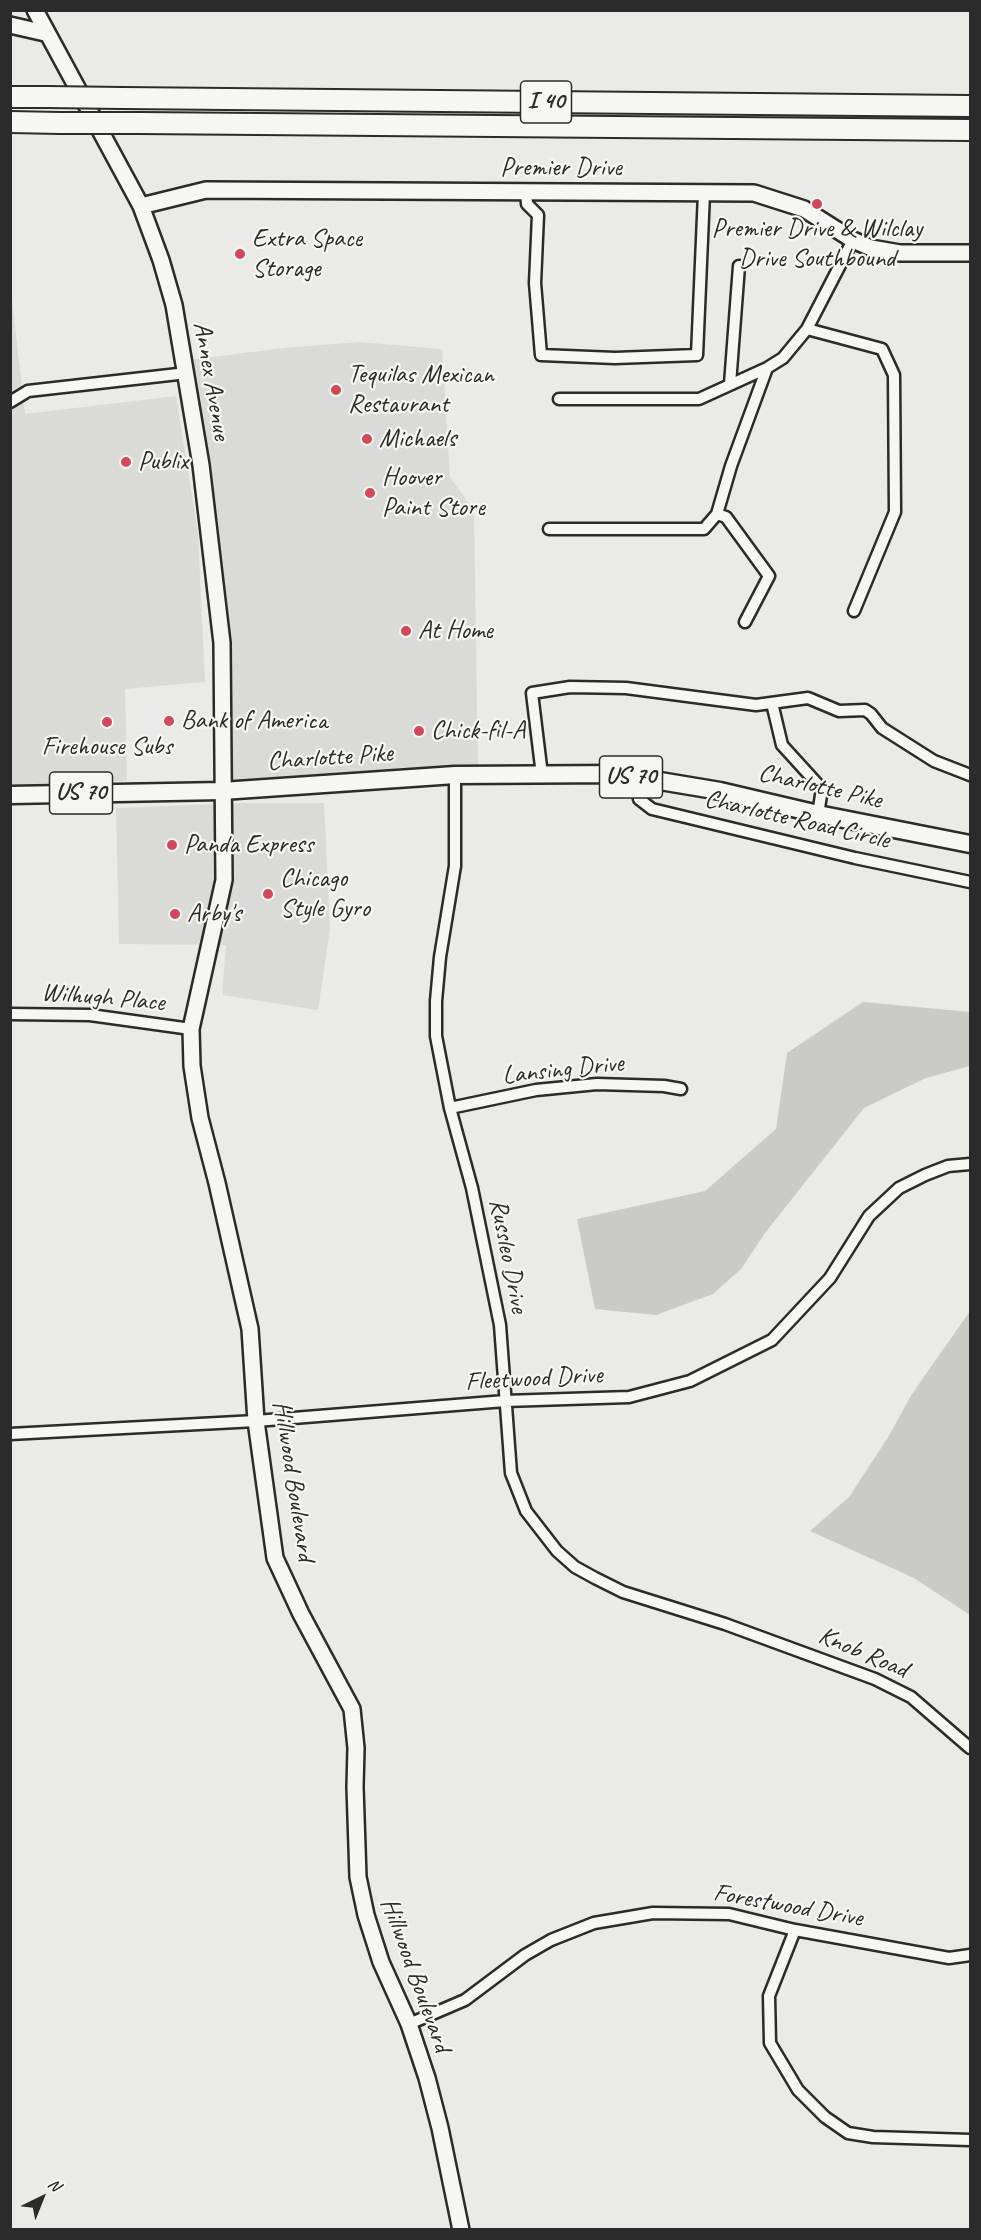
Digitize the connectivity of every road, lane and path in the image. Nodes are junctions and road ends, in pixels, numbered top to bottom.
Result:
1 (35, 10) edge
2 (10, 25) edge
3 (45, 33) junction
4 (10, 97) edge
5 (970, 106) edge
6 (10, 122) edge
7 (970, 130) edge
8 (526, 192) junction
9 (704, 193) junction
10 (141, 206) junction
11 (853, 240) junction
12 (970, 253) edge
13 (739, 266) dead end
14 (807, 329) junction
15 (767, 368) junction
16 (186, 373) junction
17 (730, 384) junction
18 (559, 399) dead end
19 (10, 402) edge
20 (717, 514) junction
21 (549, 529) dead end
22 (854, 611) dead end
23 (745, 622) dead end
24 (772, 703) junction
25 (542, 775) junction
26 (970, 775) edge
27 (455, 776) junction
28 (636, 777) junction
29 (222, 790) junction
30 (10, 795) edge
31 (818, 814) junction
32 (970, 844) edge
33 (970, 882) edge
34 (10, 1014) edge
35 (191, 1029) junction
36 (681, 1089) dead end
37 (450, 1108) junction
38 (970, 1164) edge
39 (505, 1401) junction
40 (256, 1421) junction
41 (10, 1434) edge
42 (725, 1624) joint
43 (970, 1748) edge
44 (795, 1930) junction
45 (970, 1955) edge
46 (409, 2024) junction
47 (970, 2140) edge
48 (461, 2229) edge

1 - 3 street, Annex Avenue
2 - 3 street
3 - 10 street, Annex Avenue
4 - 5 highway, I 40, bridge
6 - 7 highway, I 40, bridge
8 - 9 street, Premier Drive
8 - 9 street
8 - 10 street, Premier Drive
9 - 11 street, Premier Drive
10 - 16 street, Annex Avenue
11 - 12 street, Premier Drive
11 - 14 street
13 - 17 street
14 - 15 street
14 - 22 street
15 - 17 street
15 - 20 street
16 - 19 street
16 - 29 street, Annex Avenue
17 - 18 street
20 - 21 street
20 - 23 street
24 - 25 street
24 - 26 street
24 - 31 street
25 - 27 main road, Charlotte Pike / US 70
25 - 28 main road, Charlotte Pike / US 70
27 - 29 main road, Charlotte Pike / US 70
27 - 37 street, Russleo Drive
28 - 31 main road, Charlotte Pike / US 70
28 - 33 street, Charlotte Road Circle
29 - 30 main road, Charlotte Pike / US 70
29 - 35 street, Hillwood Boulevard
31 - 32 main road, Charlotte Pike / US 70
34 - 35 street, Wilhugh Place
35 - 40 street, Hillwood Boulevard
36 - 37 street, Lansing Drive
37 - 39 street, Russleo Drive
38 - 39 street, Fleetwood Drive
39 - 40 street, Fleetwood Drive
39 - 42 street, Russleo Drive
40 - 41 street, Fleetwood Drive
40 - 46 street, Hillwood Boulevard
42 - 43 street, Knob Road
44 - 45 street, Forestwood Drive
44 - 46 street, Forestwood Drive
44 - 47 street
46 - 48 street, Hillwood Boulevard

